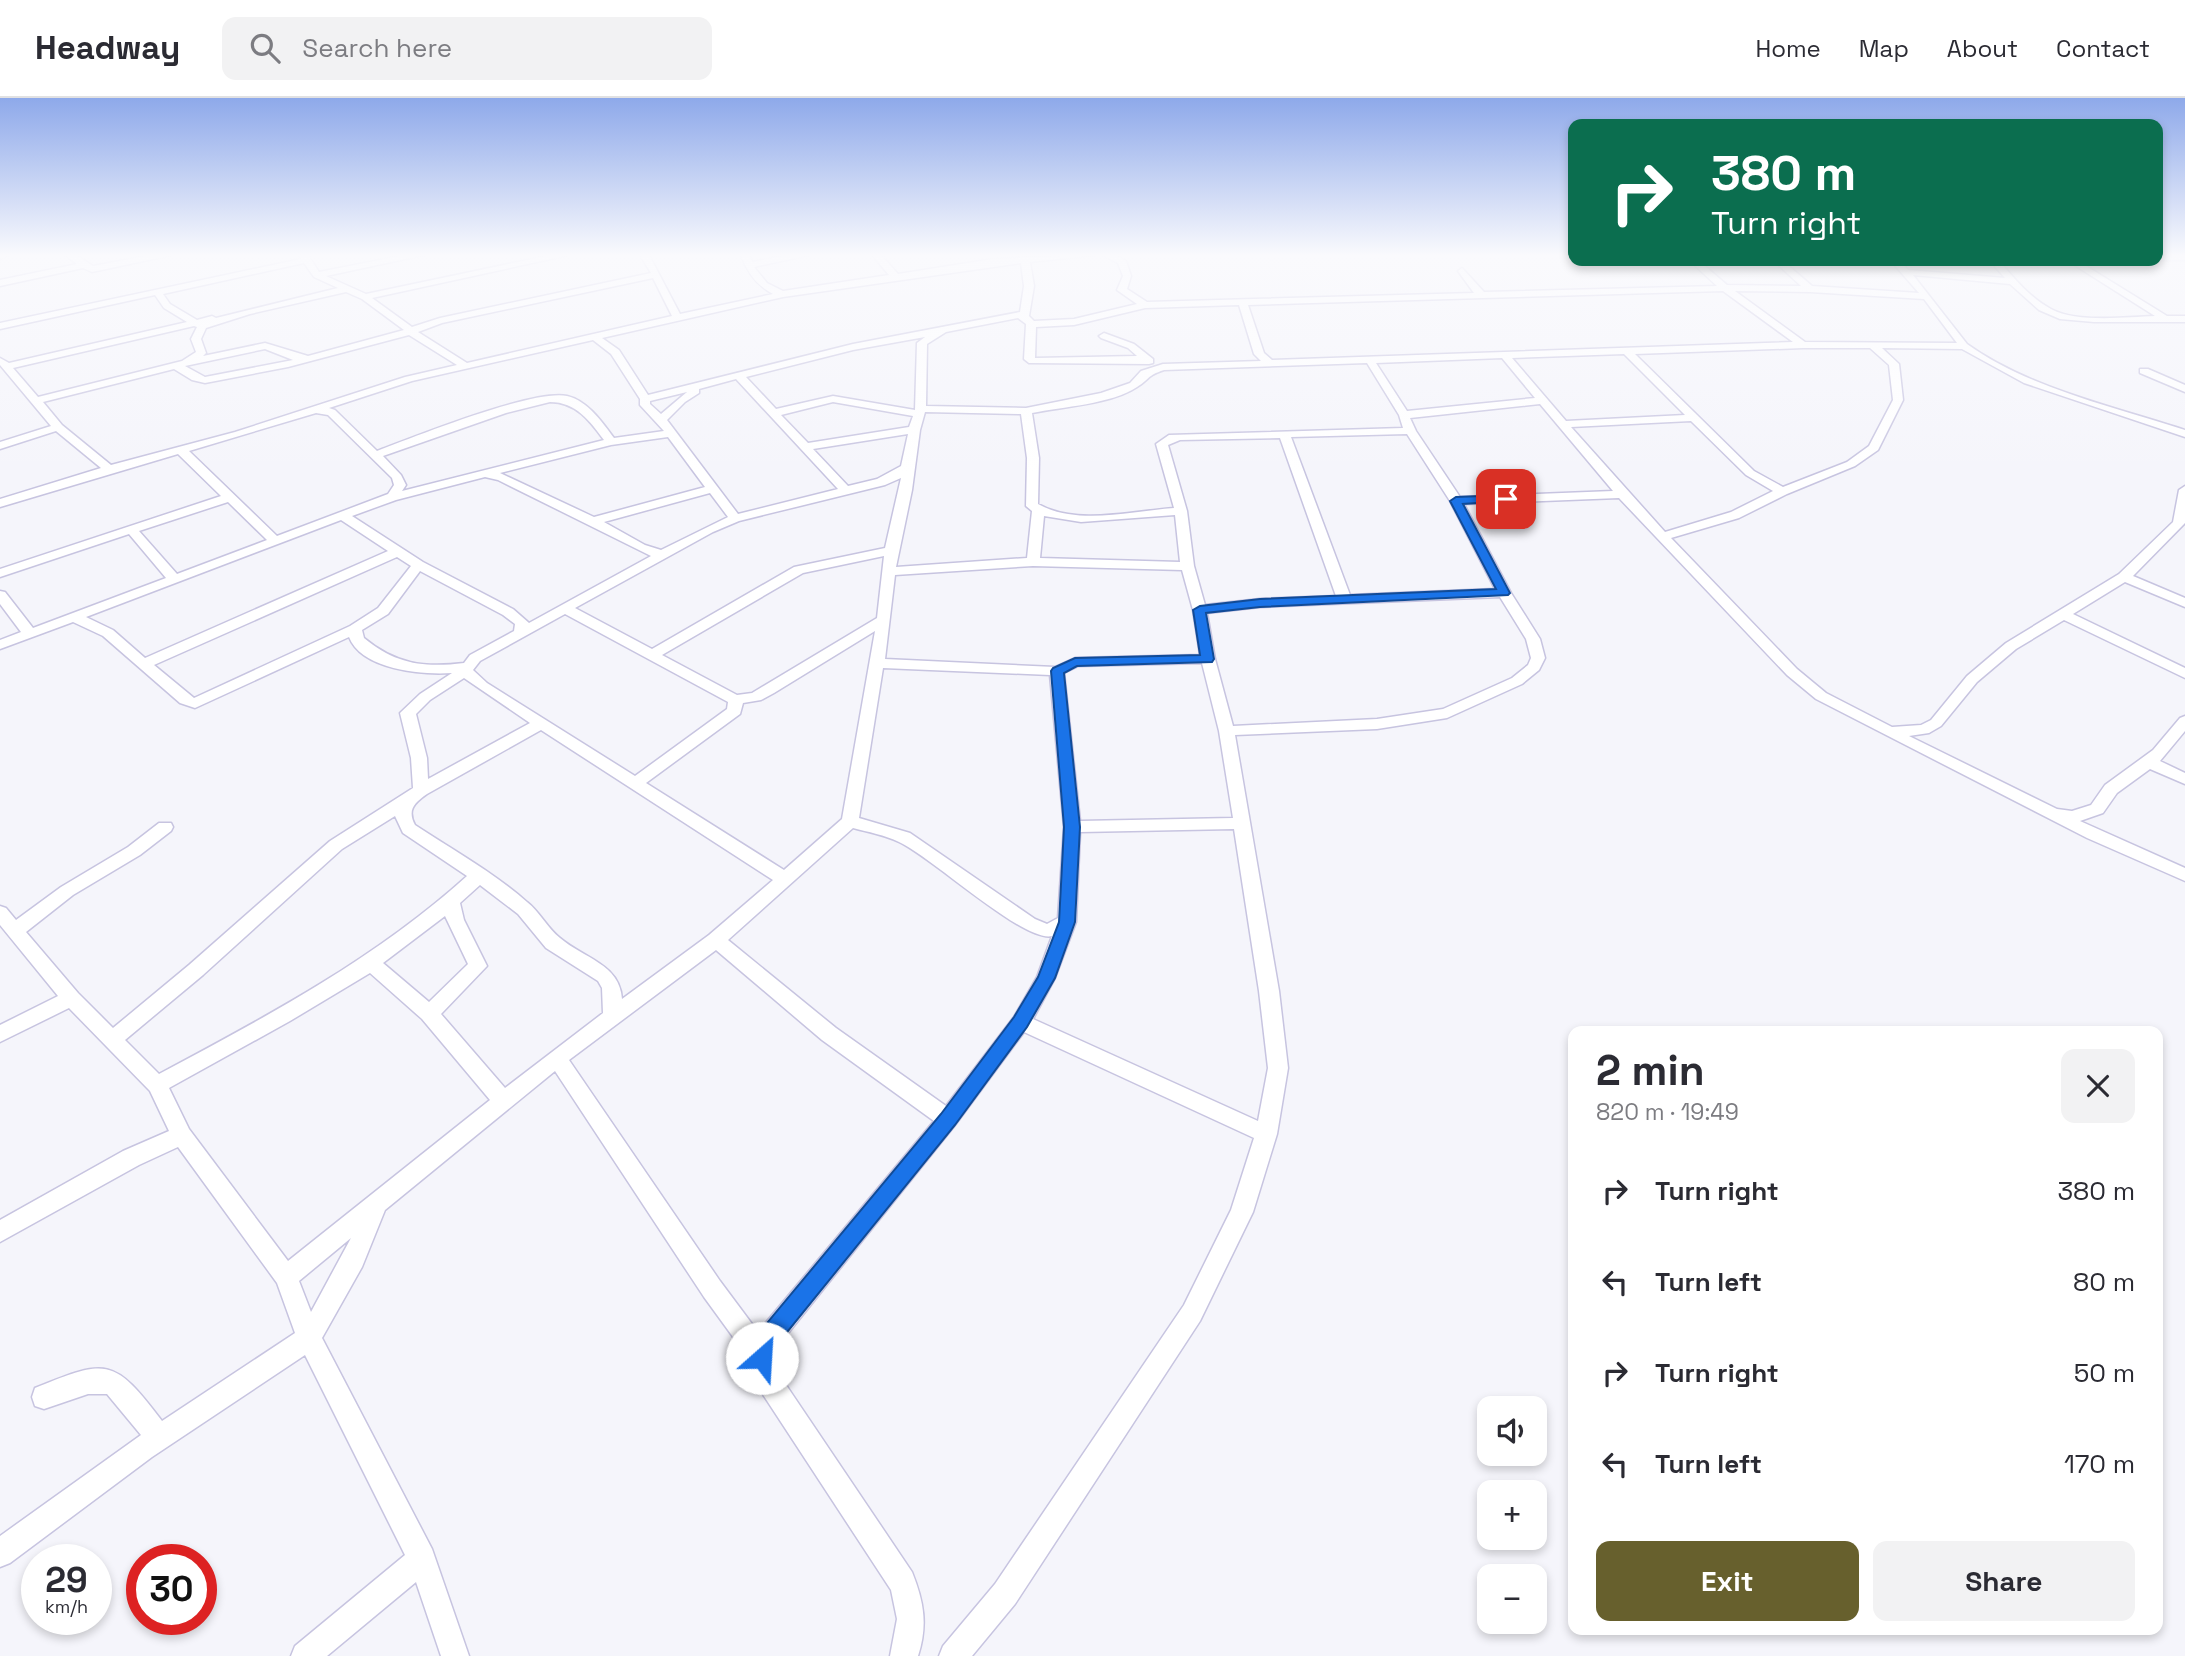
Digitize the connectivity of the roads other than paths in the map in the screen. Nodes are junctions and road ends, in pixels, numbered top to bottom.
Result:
1 (185, 328) edge
2 (198, 328) edge
3 (406, 328) edge
4 (419, 328) edge
5 (633, 328) edge
6 (954, 328) edge
7 (1027, 328) edge
8 (1251, 328) edge
9 (1779, 328) edge
10 (1950, 328) edge
11 (409, 330) junction
12 (1104, 336) dead end
13 (594, 337) junction
14 (914, 340) junction
15 (1871, 344) junction
16 (1803, 345) junction
17 (1964, 346) junction
18 (1627, 352) junction
19 (1505, 356) junction
20 (308, 358) junction
21 (1144, 359) junction
22 (4, 362) edge
23 (1371, 362) junction
24 (180, 365) junction
25 (1272, 365) junction
26 (465, 366) junction
27 (1163, 367) junction
28 (2144, 371) dead end
29 (739, 376) junction
30 (705, 385) junction
31 (2185, 389) edge
32 (646, 399) junction
33 (38, 400) junction
34 (341, 401) junction
35 (1542, 401) junction
36 (313, 409) junction
37 (1026, 411) junction
38 (331, 412) junction
39 (775, 413) junction
40 (918, 418) junction
41 (1693, 418) junction
42 (1407, 423) junction
43 (1564, 424) junction
44 (664, 426) junction
45 (58, 427) junction
46 (1284, 434) junction
47 (2185, 434) edge
48 (611, 442) junction
49 (0, 446) edge
50 (806, 447) junction
51 (181, 450) junction
52 (376, 454) junction
53 (907, 467) junction
54 (109, 469) junction
55 (505, 472) junction
56 (881, 482) junction
57 (713, 488) junction
58 (2185, 489) edge
59 (845, 490) junction
60 (906, 490) junction
61 (1783, 491) junction
62 (1622, 494) junction
63 (230, 496) junction
64 (392, 497) junction
65 (1456, 501) junction
66 (0, 503) edge
67 (1181, 511) junction
68 (1038, 512) junction
69 (341, 515) junction
70 (735, 518) junction
71 (2183, 518) edge
72 (592, 521) junction
73 (131, 529) junction
74 (1662, 537) junction
75 (275, 541) junction
76 (399, 551) junction
77 (891, 551) junction
78 (660, 554) junction
79 (1033, 562) junction
80 (418, 565) junction
81 (1186, 566) junction
82 (890, 571) junction
83 (0, 573) edge
84 (2124, 577) junction
85 (174, 579) junction
86 (1504, 593) junction
87 (0, 596) edge
88 (1345, 601) junction
89 (2185, 603) edge
90 (565, 608) junction
91 (1200, 610) junction
92 (2065, 615) junction
93 (76, 618) junction
94 (884, 620) junction
95 (355, 629) junction
96 (521, 633) junction
97 (30, 634) junction
98 (0, 645) edge
99 (652, 655) junction
100 (1208, 659) junction
101 (877, 663) junction
102 (142, 665) junction
103 (466, 669) junction
104 (1057, 671) junction
105 (2185, 674) edge
106 (736, 700) junction
107 (2185, 721) edge
108 (542, 723) junction
109 (1227, 731) junction
110 (1889, 732) junction
111 (2149, 762) junction
112 (2185, 779) edge
113 (636, 783) junction
114 (415, 794) junction
115 (2052, 813) junction
116 (380, 817) junction
117 (403, 818) junction
118 (850, 821) junction
119 (1242, 823) junction
120 (165, 827) dead end
121 (1072, 827) junction
122 (2185, 875) edge
123 (478, 877) junction
124 (786, 880) junction
125 (451, 903) junction
126 (0, 913) edge
127 (1067, 922) junction
128 (15, 931) junction
129 (716, 940) junction
130 (370, 962) junction
131 (71, 998) junction
132 (429, 1014) junction
133 (613, 1014) junction
134 (1021, 1022) junction
135 (0, 1034) edge
136 (113, 1039) junction
137 (557, 1058) junction
138 (158, 1085) junction
139 (504, 1101) junction
140 (948, 1119) junction
141 (1266, 1134) junction
142 (182, 1135) junction
143 (377, 1203) junction
144 (0, 1232) edge
145 (286, 1277) junction
146 (309, 1338) junction
147 (762, 1358) junction
148 (44, 1397) dead end
149 (159, 1438) junction
150 (0, 1553) edge
151 (422, 1559) junction
152 (305, 1656) edge
153 (455, 1656) edge
154 (904, 1656) edge
155 (953, 1656) edge

1 - 22 street
2 - 24 street
3 - 11 street
4 - 11 street
5 - 13 street
6 - 14 street
7 - 21 street
8 - 25 street
9 - 16 street
10 - 17 street
11 - 20 street
11 - 26 street
12 - 21 street
13 - 26 street
13 - 32 street
14 - 29 street
14 - 40 street
15 - 16 street
15 - 17 street
15 - 61 street
16 - 18 street
17 - 47 street
18 - 19 street
18 - 41 street
19 - 23 street
19 - 35 street
20 - 24 street
20 - 24 street
21 - 27 street
22 - 33 street
23 - 25 street
23 - 42 street
24 - 33 street
25 - 27 street
26 - 34 street
27 - 37 street
28 - 31 street
29 - 30 street
29 - 39 street
30 - 32 street
30 - 44 street
32 - 44 street
33 - 45 street
34 - 36 street
34 - 38 street
35 - 42 street
35 - 43 street
36 - 38 street
36 - 51 street
37 - 40 street
37 - 68 street
38 - 52 street
39 - 40 street
39 - 50 street
40 - 50 street
40 - 53 street
41 - 43 street
41 - 61 street
42 - 46 street
42 - 65 street
43 - 62 street
44 - 48 street
44 - 57 street
45 - 49 street
45 - 54 street
46 - 67 street
46 - 88 street
48 - 52 street
48 - 55 street
50 - 59 street
51 - 54 street
51 - 63 street
52 - 64 street
53 - 56 street
53 - 60 street
54 - 66 street
55 - 64 street
55 - 72 street
56 - 59 street
56 - 60 street
57 - 70 street
57 - 72 street
58 - 71 street
59 - 70 street
60 - 77 street
61 - 74 street
62 - 65 street
62 - 74 street
63 - 73 street
63 - 75 street
64 - 69 street
65 - 86 street
67 - 68 street
67 - 81 street
68 - 79 street
69 - 75 street
69 - 76 street
70 - 78 street
71 - 84 street
72 - 78 street
73 - 83 street
73 - 85 street
74 - 110 street
75 - 85 street
76 - 80 street
76 - 102 street
77 - 82 street
77 - 99 street
78 - 90 street
79 - 81 street
79 - 82 street
80 - 95 street
80 - 96 street
81 - 91 street
82 - 94 street
84 - 89 street
84 - 92 street
85 - 93 street
86 - 88 street
86 - 109 street
87 - 97 street
88 - 91 street
90 - 96 street
90 - 99 street
91 - 100 street
92 - 105 street
92 - 110 street
93 - 97 street
93 - 102 street
94 - 101 street
94 - 106 street
95 - 102 street
95 - 103 street
96 - 103 street
97 - 98 street
99 - 106 street
100 - 104 street
100 - 109 street
101 - 104 street
101 - 118 street
103 - 108 street
103 - 114 street
104 - 121 street
106 - 113 street
107 - 111 street
108 - 113 street
108 - 114 street
109 - 119 street
110 - 115 street
111 - 112 street
111 - 115 street
113 - 124 street
114 - 116 street
114 - 117 street
115 - 122 street
116 - 117 street
116 - 136 street
117 - 123 street
118 - 124 street
118 - 127 street
119 - 121 street
119 - 141 street
120 - 128 street
121 - 127 street
123 - 125 street
123 - 133 street
124 - 129 street
125 - 130 street
125 - 132 street
126 - 128 street
127 - 134 street
128 - 131 street
129 - 133 street
129 - 140 street
130 - 132 street
130 - 138 street
131 - 135 street
131 - 136 street
132 - 139 street
133 - 137 street
134 - 140 street
134 - 141 street
136 - 138 street
137 - 139 street
137 - 147 street
138 - 142 street
139 - 143 street
140 - 147 street
141 - 155 street
142 - 144 street
142 - 145 street
143 - 145 street
143 - 146 street
145 - 146 street
146 - 149 street
146 - 151 street
147 - 154 street
148 - 149 street
149 - 150 street
151 - 152 street
151 - 153 street

